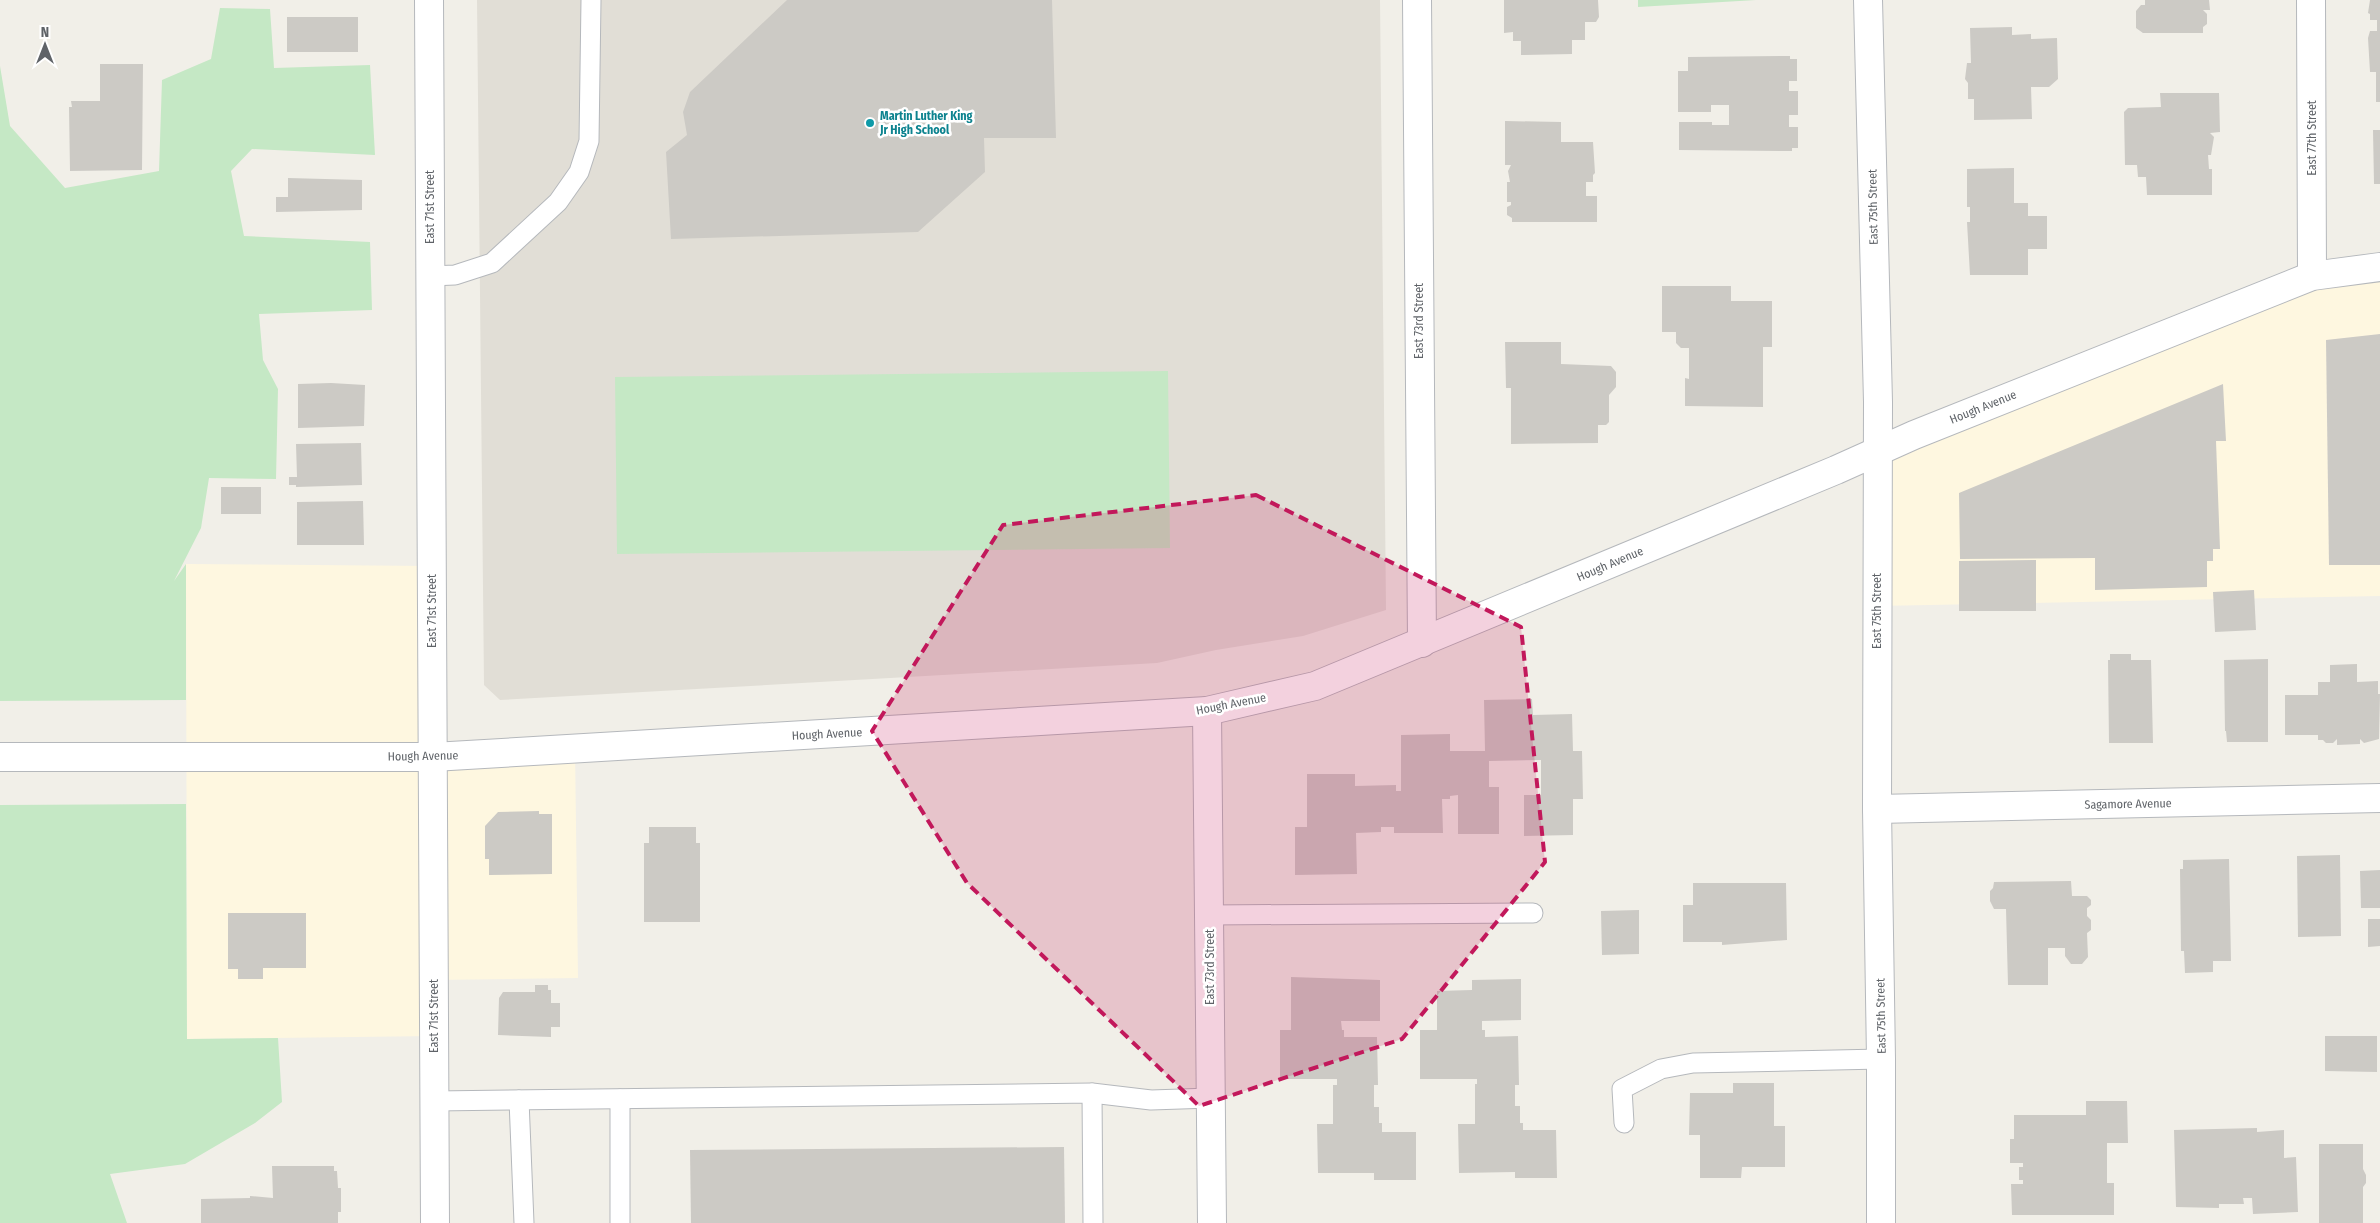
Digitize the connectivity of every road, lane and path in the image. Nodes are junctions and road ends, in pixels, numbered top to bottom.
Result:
1 (429, 0) edge
2 (590, 0) edge
3 (1417, 0) edge
4 (1868, 0) edge
5 (2311, 0) edge
6 (2380, 267) edge
7 (430, 276) junction
8 (2312, 276) junction
9 (1877, 452) junction
10 (1422, 643) junction
11 (1207, 711) junction
12 (0, 757) edge
13 (433, 757) junction
14 (2380, 798) edge
15 (1877, 809) junction
16 (1534, 913) dead end
17 (1210, 914) junction
18 (1881, 1060) junction
19 (1092, 1093) junction
20 (1211, 1098) junction
21 (620, 1099) junction
22 (519, 1100) junction
23 (435, 1101) junction
24 (1624, 1123) dead end
25 (435, 1223) edge
26 (524, 1223) edge
27 (620, 1223) edge
28 (1093, 1223) edge
29 (1212, 1223) edge
30 (1881, 1223) edge

1 - 7 street, East 71st Street
2 - 7 lane
3 - 10 street, East 73rd Street
4 - 9 street, East 75th Street
5 - 8 street, East 77th Street
6 - 8 street, Hough Avenue
7 - 13 street, East 71st Street
8 - 9 street, Hough Avenue
9 - 10 street, Hough Avenue
9 - 15 street, East 75th Street
10 - 11 street, Hough Avenue
11 - 13 street, Hough Avenue
11 - 17 street, East 73rd Street
12 - 13 street, Hough Avenue
13 - 23 street, East 71st Street
14 - 15 street, Sagamore Avenue
15 - 18 street, East 75th Street
16 - 17 lane
17 - 20 street, East 73rd Street
18 - 24 lane
18 - 30 street, East 75th Street
19 - 20 lane
19 - 21 lane
19 - 28 lane
20 - 29 street, East 73rd Street
21 - 22 lane
21 - 27 lane
22 - 23 lane
22 - 26 lane
23 - 25 street, East 71st Street

